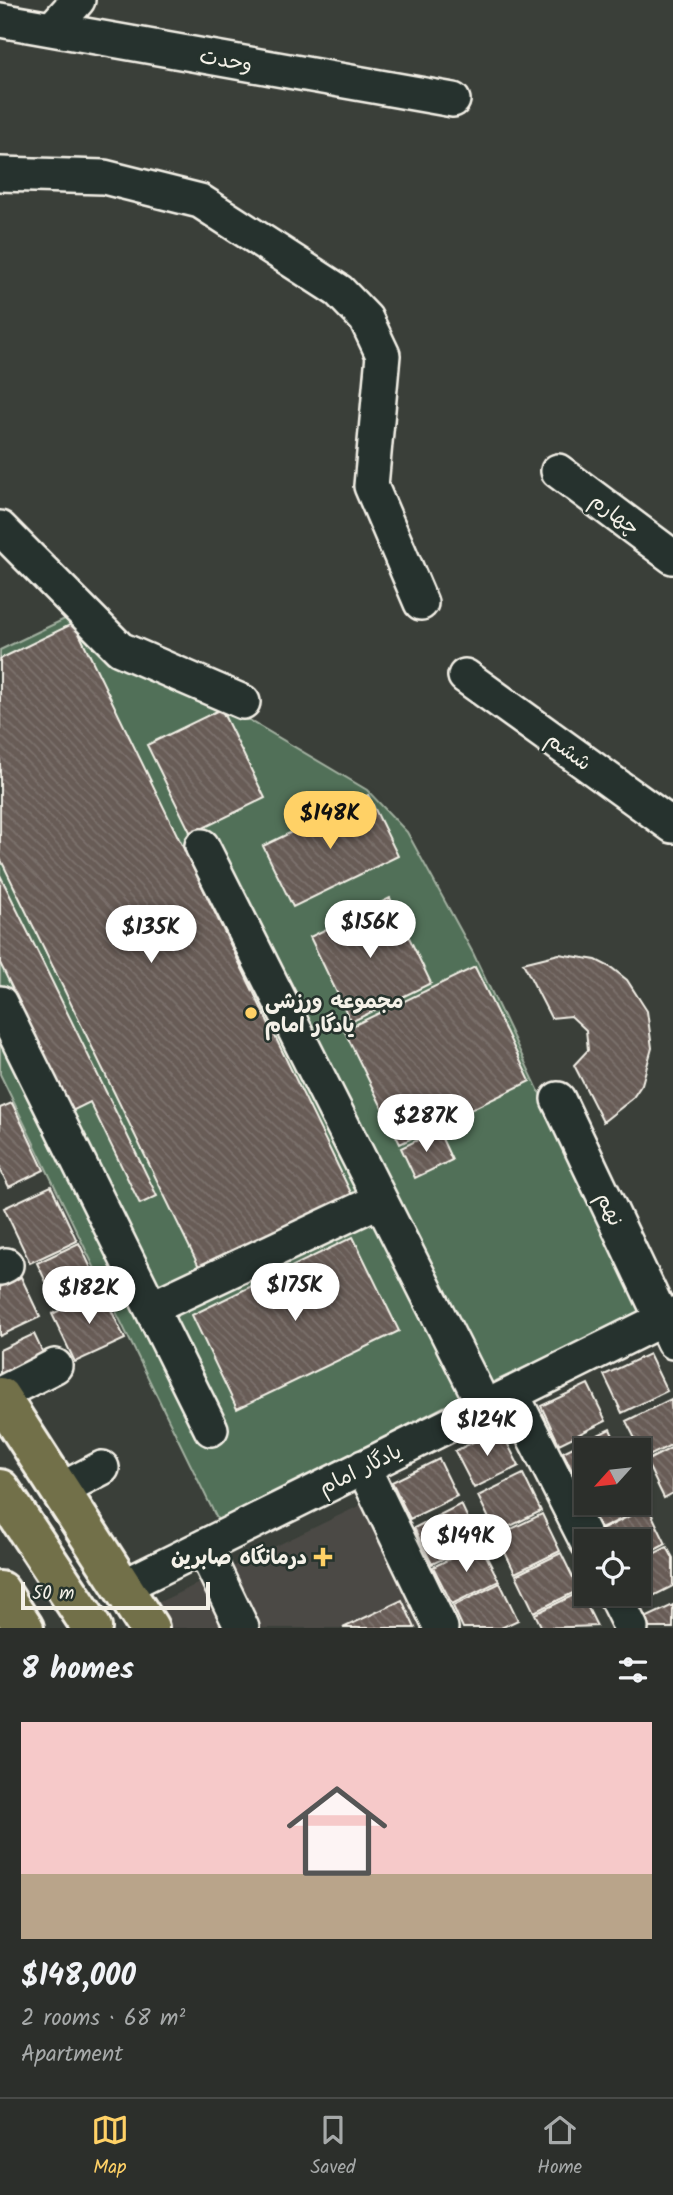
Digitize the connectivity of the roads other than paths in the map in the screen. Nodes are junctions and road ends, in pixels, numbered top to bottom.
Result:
1 (78, 0) edge
2 (0, 20) edge
3 (52, 29) junction
4 (453, 100) dead end
5 (0, 174) edge
6 (558, 471) dead end
7 (0, 528) edge
8 (673, 557) edge
9 (421, 603) dead end
10 (465, 676) dead end
11 (243, 702) dead end
12 (673, 825) edge
13 (202, 846) dead end
14 (0, 1003) edge
15 (558, 1099) dead end
16 (380, 1200) junction
17 (151, 1308) junction
18 (669, 1325) edge
19 (55, 1366) dead end
20 (512, 1394) junction
21 (0, 1396) edge
22 (481, 1409) junction
23 (211, 1429) dead end
24 (363, 1467) junction
25 (102, 1468) dead end
26 (0, 1489) edge
27 (60, 1490) junction
28 (580, 1529) edge
29 (204, 1547) junction
30 (122, 1587) junction
31 (0, 1591) edge
32 (620, 1606) edge
33 (24, 1628) edge
34 (92, 1628) edge
35 (149, 1628) edge
36 (242, 1628) edge
37 (441, 1628) edge
38 (631, 1628) edge

1 - 3 street
2 - 3 street, وحدت
3 - 4 street, وحدت
5 - 9 street
6 - 8 street, چهارم
7 - 11 street
10 - 12 street, ششم
13 - 16 street
14 - 17 street
15 - 18 street, نهم
16 - 17 street
16 - 22 street
17 - 23 street
18 - 20 street, یادگار امام
19 - 21 street
20 - 22 street, یادگار امام
20 - 28 street
21 - 27 main road
22 - 24 street, یادگار امام
24 - 29 street, یادگار امام
24 - 37 street
25 - 27 street
26 - 34 main road
27 - 30 main road
29 - 30 street, یادگار امام
29 - 36 street
30 - 35 main road
31 - 33 main road
32 - 38 street

